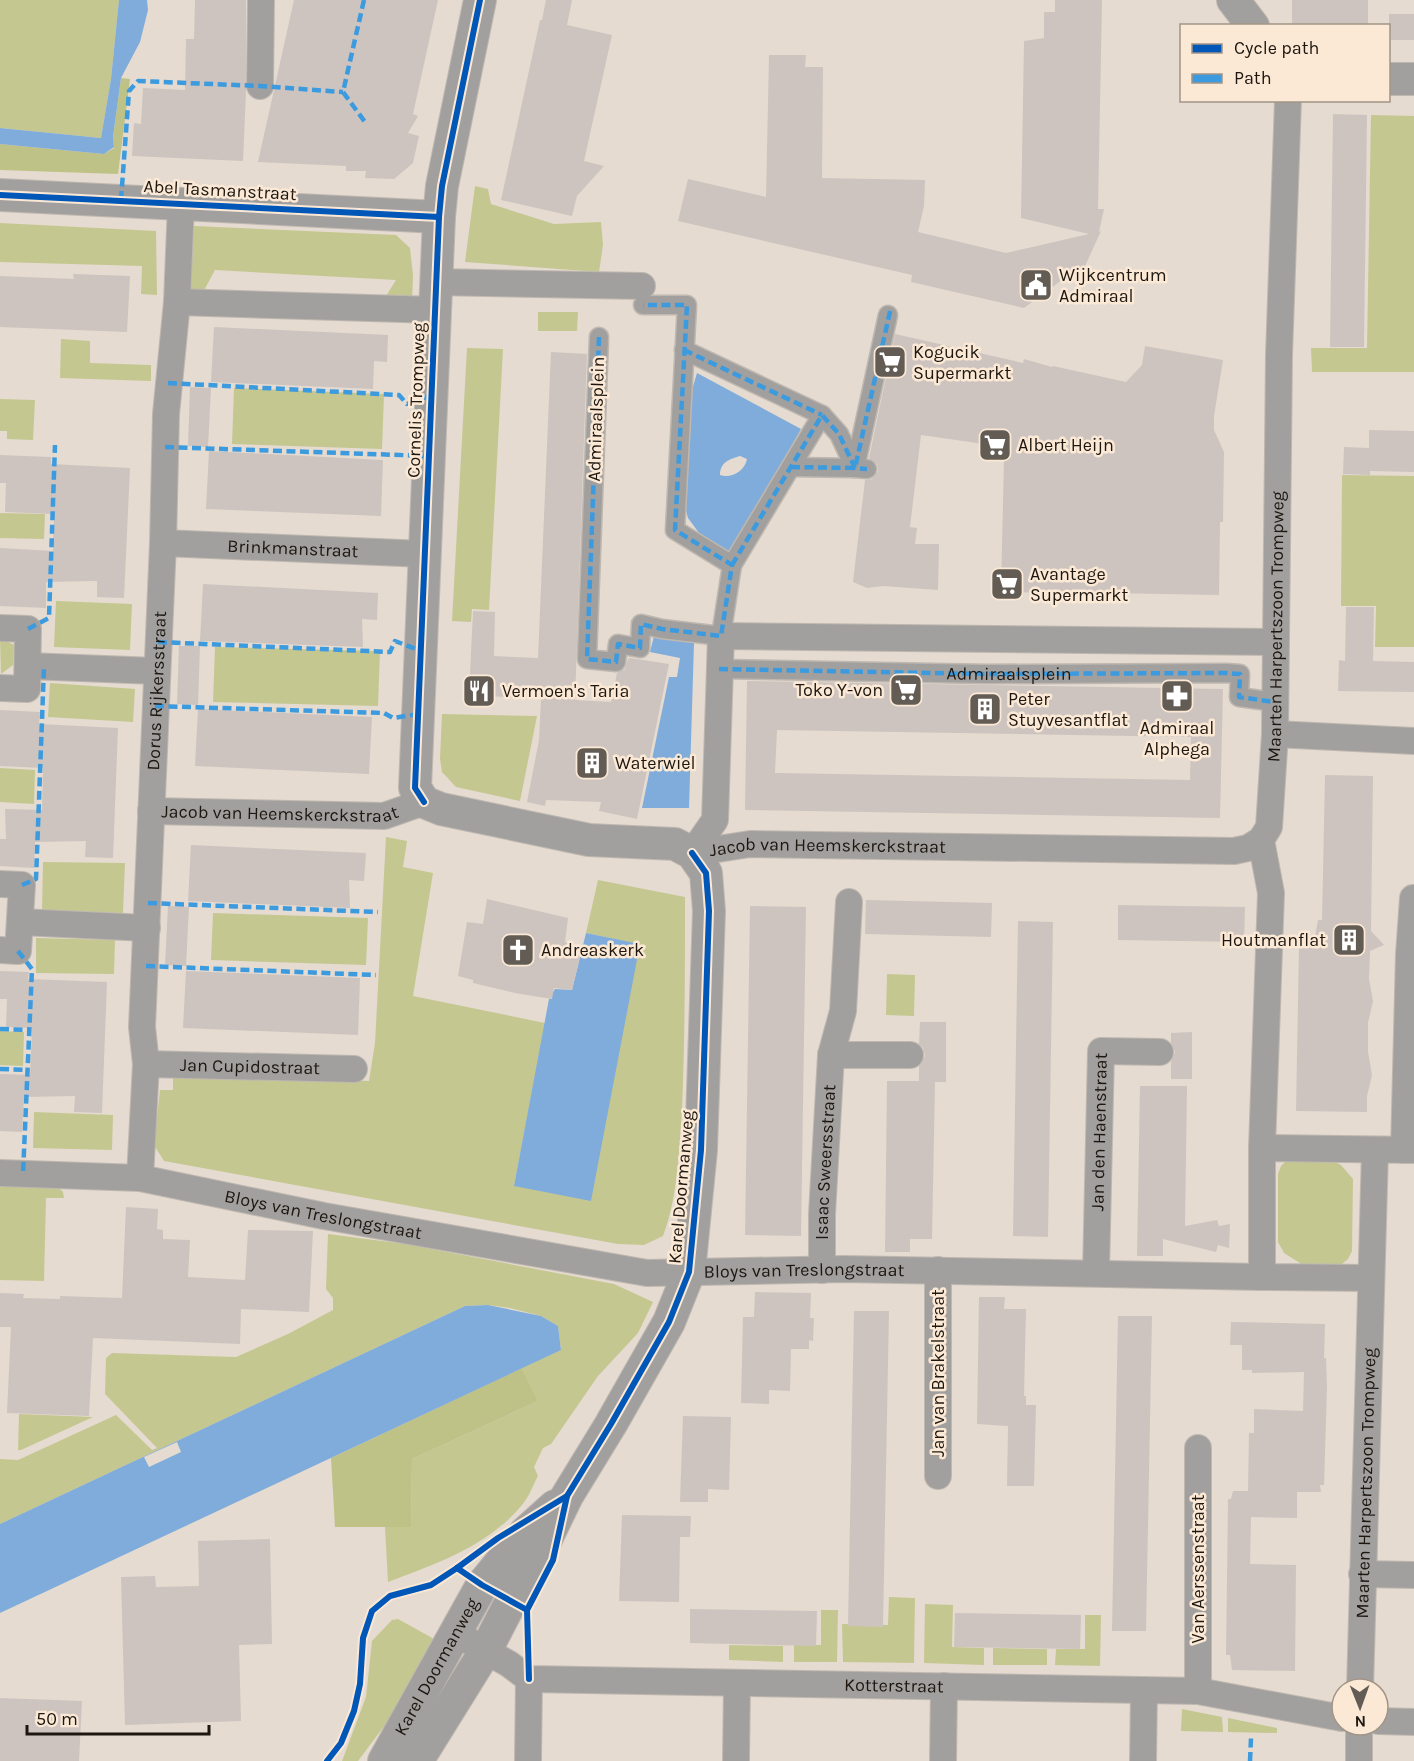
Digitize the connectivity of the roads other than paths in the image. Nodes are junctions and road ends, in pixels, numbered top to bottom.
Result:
1 (261, 0) edge
2 (480, 0) edge
3 (1233, 0) edge
4 (1251, 24) edge
5 (1390, 79) edge
6 (1414, 79) edge
7 (260, 86) dead end
8 (1288, 102) edge
9 (0, 195) edge
10 (181, 204) junction
11 (439, 217) junction
12 (435, 296) junction
13 (642, 296) joint
14 (177, 302) junction
15 (888, 315) dead end
16 (599, 337) dead end
17 (684, 350) junction
18 (822, 415) junction
19 (790, 467) junction
20 (861, 468) junction
21 (163, 543) junction
22 (425, 554) junction
23 (732, 566) junction
24 (0, 628) edge
25 (721, 636) junction
26 (1275, 642) junction
27 (28, 666) junction
28 (719, 669) junction
29 (156, 671) junction
30 (0, 688) edge
31 (1274, 702) junction
32 (1275, 734) junction
33 (1414, 741) edge
34 (424, 802) junction
35 (151, 811) junction
36 (1261, 840) junction
37 (692, 853) junction
38 (0, 885) edge
39 (1413, 898) edge
40 (849, 902) dead end
41 (20, 922) junction
42 (147, 928) junction
43 (0, 950) edge
44 (1160, 1052) dead end
45 (831, 1055) junction
46 (910, 1055) dead end
47 (146, 1064) junction
48 (354, 1069) dead end
49 (1262, 1148) junction
50 (1375, 1150) junction
51 (1409, 1150) edge
52 (0, 1173) edge
53 (140, 1178) junction
54 (822, 1270) junction
55 (938, 1270) junction
56 (689, 1272) junction
57 (1096, 1272) junction
58 (1262, 1277) junction
59 (1371, 1278) junction
60 (1198, 1448) dead end
61 (938, 1476) dead end
62 (567, 1496) junction
63 (1362, 1574) junction
64 (1414, 1575) edge
65 (457, 1634) junction
66 (486, 1650) junction
67 (1360, 1677) edge
68 (529, 1679) junction
69 (737, 1683) junction
70 (944, 1686) junction
71 (1144, 1690) junction
72 (1198, 1691) junction
73 (1330, 1716) edge
74 (1390, 1721) edge
75 (1414, 1722) edge
76 (1359, 1737) edge
77 (384, 1761) edge
78 (417, 1761) edge
79 (528, 1761) edge
80 (736, 1761) edge
81 (943, 1761) edge
82 (1143, 1761) edge
83 (1359, 1761) edge

1 - 7 street
2 - 11 street, Cornelis Trompweg
3 - 4 street
5 - 6 street
8 - 26 street, Maarten Harpertszoon Trompweg
9 - 10 street, Abel Tasmanstraat
10 - 11 street, Abel Tasmanstraat
10 - 14 street, Dorus Rijkersstraat
11 - 12 street, Cornelis Trompweg
12 - 13 street
12 - 14 street
12 - 22 street, Cornelis Trompweg
13 - 17 street
14 - 21 street, Dorus Rijkersstraat
15 - 20 street
16 - 25 street, Admiraalsplein
17 - 18 street
17 - 23 street
18 - 19 street
18 - 20 street
19 - 20 street
19 - 23 street
21 - 22 street, Brinkmanstraat
21 - 29 street, Dorus Rijkersstraat
22 - 34 street, Cornelis Trompweg
23 - 25 street
24 - 27 street
25 - 26 street, Admiraalsplein
25 - 28 street
26 - 31 street, Maarten Harpertszoon Trompweg
27 - 29 street
27 - 30 street
28 - 31 street, Admiraalsplein
28 - 37 street
29 - 35 street, Dorus Rijkersstraat
31 - 32 street, Maarten Harpertszoon Trompweg
32 - 33 street
32 - 36 street, Maarten Harpertszoon Trompweg
34 - 35 street, Jacob van Heemskerckstraat
34 - 37 street, Jacob van Heemskerckstraat
35 - 42 street, Dorus Rijkersstraat
36 - 37 street, Jacob van Heemskerckstraat
36 - 49 street, Maarten Harpertszoon Trompweg
37 - 56 street, Karel Doormanweg
38 - 41 street
39 - 51 street
40 - 45 street, Isaac Sweersstraat
41 - 42 street
41 - 43 street
42 - 47 street, Dorus Rijkersstraat
44 - 57 street, Jan den Haenstraat
45 - 46 street
45 - 54 street, Isaac Sweersstraat
47 - 48 street, Jan Cupidostraat
47 - 53 street, Dorus Rijkersstraat
49 - 50 street
49 - 58 street, Maarten Harpertszoon Trompweg
50 - 51 street
50 - 59 street, Maarten Harpertszoon Trompweg
52 - 53 street, Bloys van Treslongstraat
53 - 56 street, Bloys van Treslongstraat
54 - 55 street, Bloys van Treslongstraat
54 - 56 street, Bloys van Treslongstraat
55 - 57 street, Bloys van Treslongstraat
55 - 61 street, Jan van Brakelstraat
56 - 62 street, Karel Doormanweg
57 - 58 street, Bloys van Treslongstraat
58 - 59 street
59 - 63 street, Maarten Harpertszoon Trompweg
60 - 72 street, Van Aerssenstraat
62 - 65 street, Karel Doormanweg
62 - 66 street, Karel Doormanweg
63 - 64 street
63 - 67 street, Maarten Harpertszoon Trompweg
65 - 66 street
65 - 77 street, Karel Doormanweg
66 - 68 street
66 - 78 street, Karel Doormanweg
68 - 69 street, Kotterstraat
68 - 79 street
69 - 70 street, Kotterstraat
69 - 80 street
70 - 71 street, Kotterstraat
70 - 81 street
71 - 72 street, Kotterstraat
71 - 82 street
72 - 73 street, Kotterstraat
74 - 75 street
76 - 83 street

